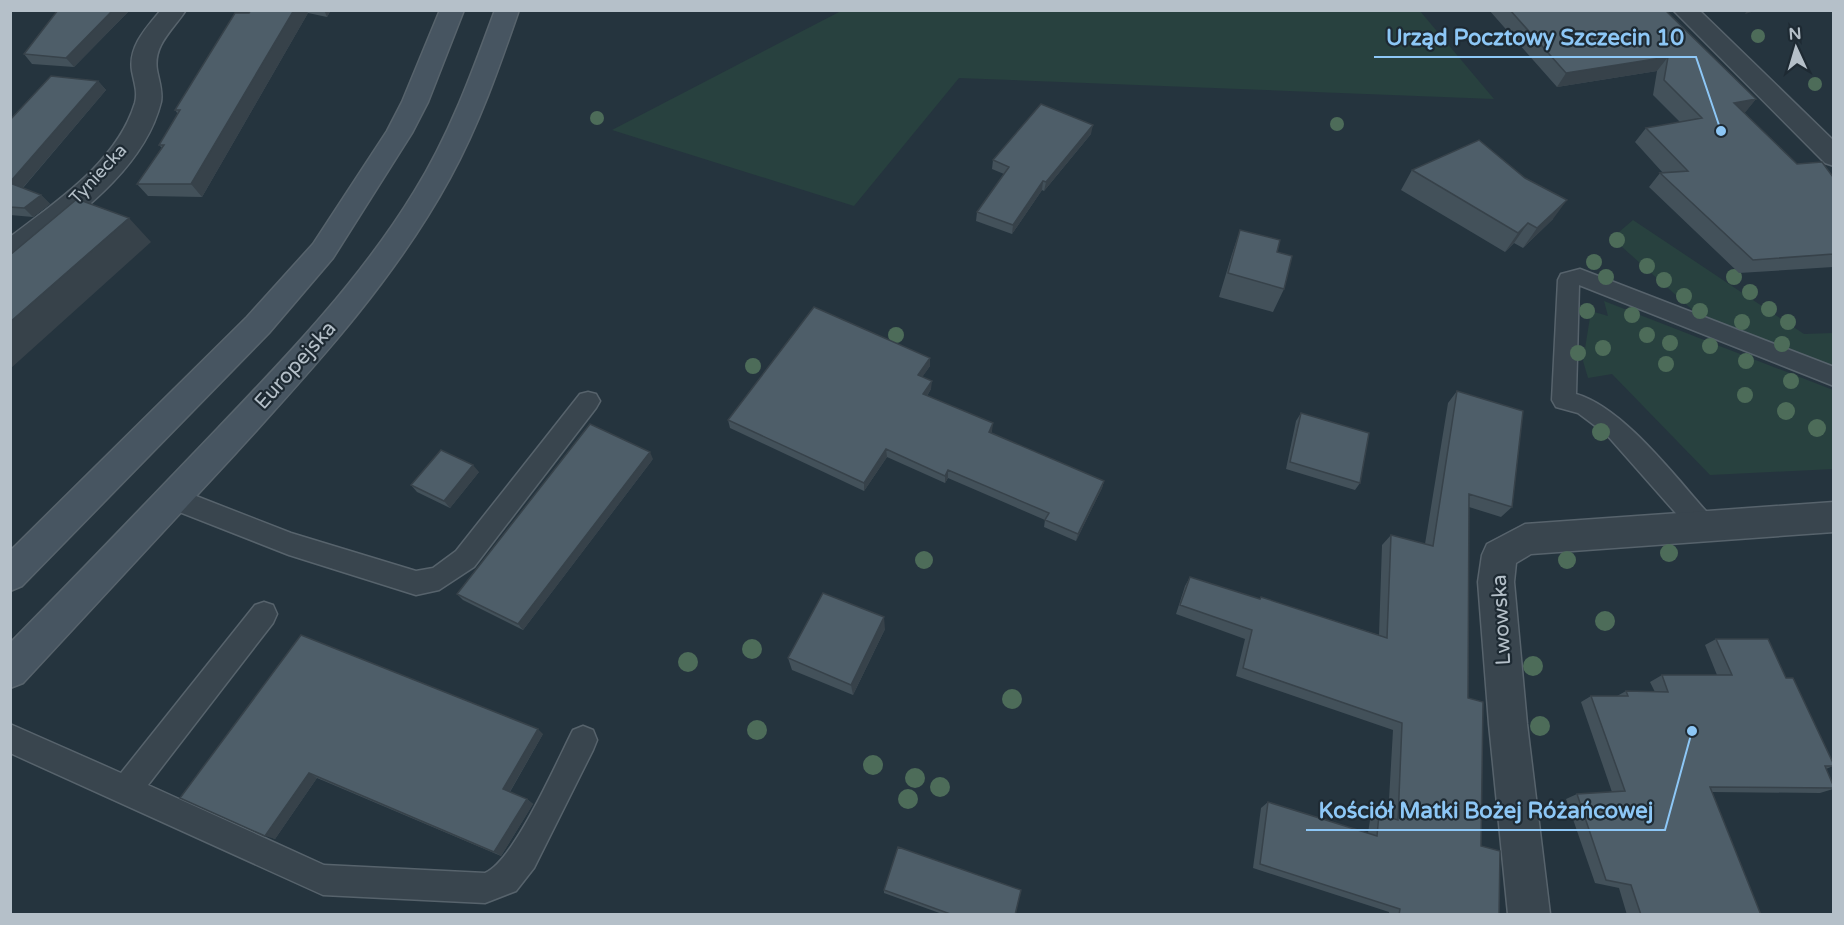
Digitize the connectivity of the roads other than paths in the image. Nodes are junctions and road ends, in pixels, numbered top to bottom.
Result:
1 (174, 10) edge
2 (452, 10) edge
3 (507, 10) edge
4 (1685, 10) edge
5 (1833, 157) edge
6 (10, 253) edge
7 (1833, 377) edge
8 (588, 401) dead end
9 (172, 498) junction
10 (1833, 517) edge
11 (1705, 528) junction
12 (10, 575) edge
13 (264, 614) dead end
14 (10, 670) edge
15 (10, 738) edge
16 (583, 740) dead end
17 (126, 790) junction
18 (1529, 915) edge

1 - 6 street, Tyniecka
2 - 12 main road
3 - 9 main road, Europejska
4 - 5 street
7 - 11 lane
8 - 9 lane
9 - 14 main road, Europejska
10 - 11 street, Lwowska
11 - 18 street, Lwowska
13 - 17 lane
15 - 17 lane
16 - 17 lane

